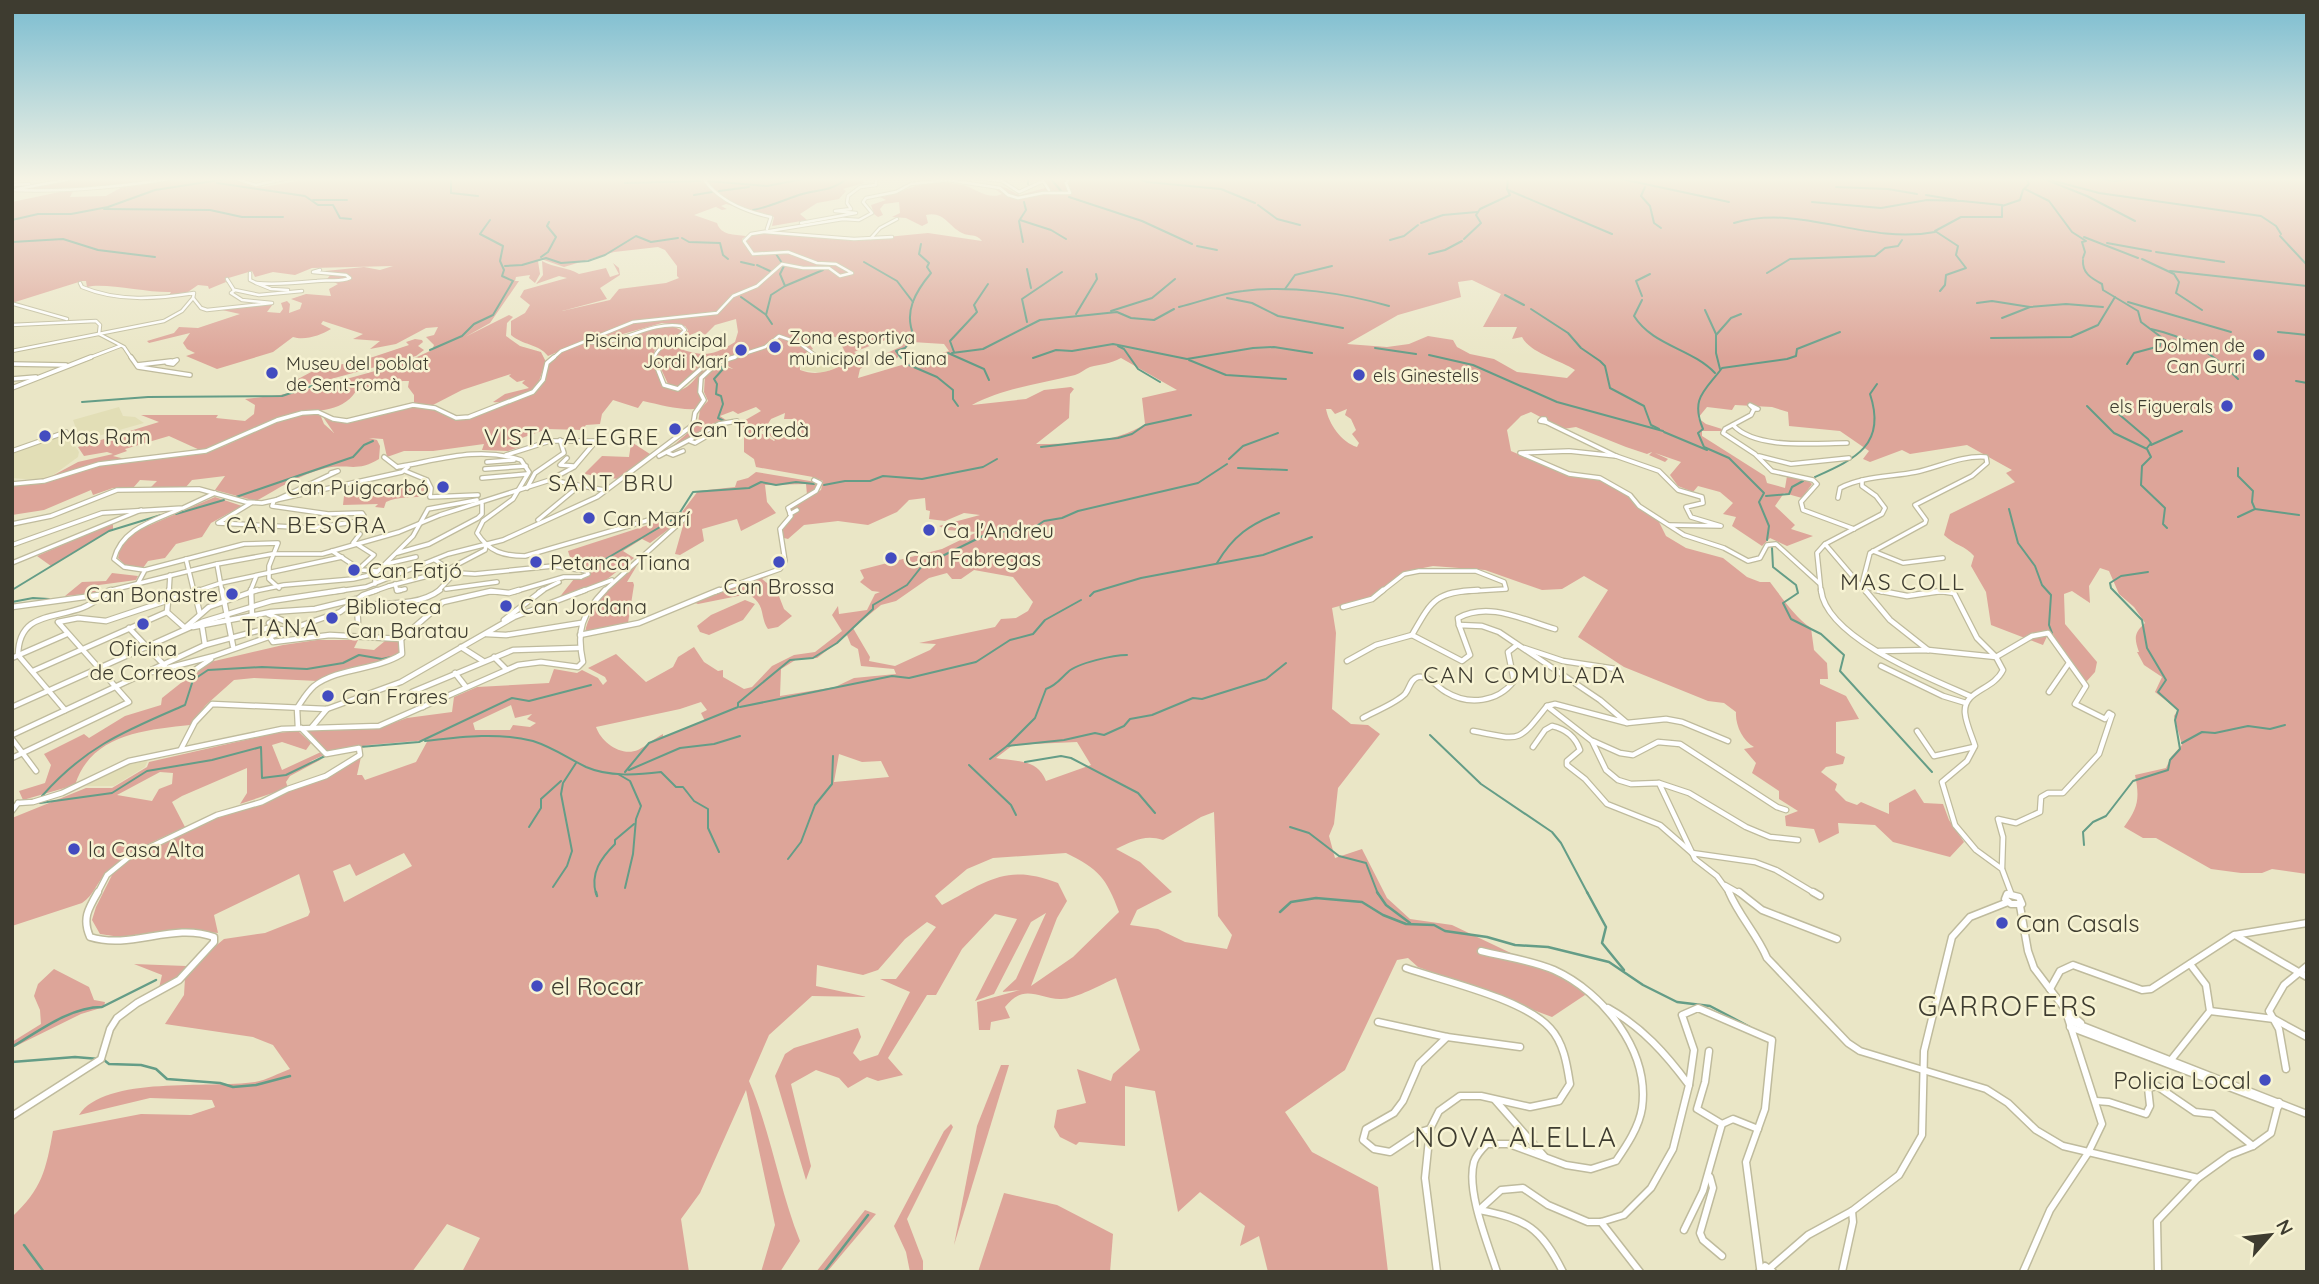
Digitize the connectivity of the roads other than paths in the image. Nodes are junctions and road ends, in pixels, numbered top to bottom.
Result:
1 (747, 238) edge
2 (854, 238) edge
3 (882, 238) edge
4 (871, 239) joint
5 (320, 270) dead end
6 (250, 273) dead end
7 (228, 281) dead end
8 (80, 283) dead end
9 (256, 283) junction
10 (234, 290) junction
11 (194, 300) junction
12 (14, 304) edge
13 (71, 320) junction
14 (12, 325) edge
15 (99, 334) junction
16 (591, 341) junction
17 (121, 345) junction
18 (12, 351) edge
19 (171, 361) dead end
20 (811, 361) dead end
21 (12, 364) edge
22 (136, 364) junction
23 (70, 365) junction
24 (715, 365) junction
25 (190, 375) dead end
26 (42, 376) junction
27 (12, 379) edge
28 (12, 388) edge
29 (1754, 409) dead end
30 (737, 421) dead end
31 (1546, 422) dead end
32 (1733, 425) junction
33 (66, 432) dead end
34 (712, 433) dead end
35 (560, 440) junction
36 (689, 443) junction
37 (1847, 443) dead end
38 (12, 451) edge
39 (683, 451) dead end
40 (667, 452) junction
41 (1755, 454) junction
42 (505, 455) junction
43 (1616, 456) junction
44 (384, 457) dead end
45 (567, 458) dead end
46 (1849, 458) dead end
47 (518, 459) junction
48 (650, 459) junction
49 (487, 462) dead end
50 (526, 466) junction
51 (574, 467) junction
52 (396, 469) junction
53 (406, 469) junction
54 (485, 470) dead end
55 (331, 473) dead end
56 (528, 474) junction
57 (482, 478) dead end
58 (550, 480) junction
59 (814, 480) dead end
60 (1862, 481) junction
61 (12, 484) edge
62 (579, 486) junction
63 (528, 488) junction
64 (605, 491) junction
65 (215, 492) junction
66 (517, 492) junction
67 (513, 499) junction
68 (1838, 499) dead end
69 (479, 500) junction
70 (274, 502) junction
71 (251, 503) junction
72 (183, 508) junction
73 (144, 509) junction
74 (797, 510) dead end
75 (790, 514) junction
76 (423, 522) junction
77 (12, 524) edge
78 (532, 525) junction
79 (1668, 525) junction
80 (293, 527) junction
81 (1855, 530) junction
82 (285, 533) dead end
83 (360, 534) dead end
84 (353, 543) junction
85 (1825, 544) junction
86 (12, 545) edge
87 (486, 546) junction
88 (331, 551) junction
89 (1873, 551) junction
90 (397, 553) junction
91 (272, 554) junction
92 (342, 557) junction
93 (416, 557) dead end
94 (1943, 558) dead end
95 (186, 559) junction
96 (434, 559) junction
97 (12, 563) edge
98 (386, 564) junction
99 (217, 566) junction
100 (359, 569) junction
101 (145, 570) junction
102 (190, 570) junction
103 (443, 570) junction
104 (377, 572) junction
105 (270, 573) junction
106 (454, 573) junction
107 (170, 575) junction
108 (256, 576) junction
109 (581, 577) junction
110 (614, 579) junction
111 (497, 582) dead end
112 (138, 583) junction
113 (220, 583) junction
114 (1819, 583) junction
115 (375, 584) junction
116 (395, 584) junction
117 (389, 586) junction
118 (1862, 586) junction
119 (279, 587) junction
120 (405, 589) dead end
121 (445, 589) junction
122 (592, 590) junction
123 (195, 591) junction
124 (339, 591) junction
125 (109, 592) junction
126 (604, 592) junction
127 (250, 593) junction
128 (223, 600) junction
129 (167, 601) junction
130 (336, 603) junction
131 (355, 603) junction
132 (12, 607) edge
133 (251, 607) junction
134 (1343, 607) dead end
135 (167, 612) junction
136 (267, 613) junction
137 (200, 614) junction
138 (226, 614) junction
139 (252, 617) junction
140 (228, 622) junction
141 (358, 622) dead end
142 (581, 623) junction
143 (275, 624) junction
144 (1459, 625) junction
145 (202, 626) junction
146 (130, 628) junction
147 (185, 628) junction
148 (498, 628) junction
149 (1555, 629) dead end
150 (288, 630) junction
151 (68, 634) junction
152 (580, 635) junction
153 (1412, 635) junction
154 (270, 636) junction
155 (231, 638) junction
156 (401, 639) junction
157 (205, 645) junction
158 (1517, 645) junction
159 (145, 646) junction
160 (461, 647) junction
161 (233, 648) junction
162 (578, 648) junction
163 (82, 649) junction
164 (1928, 650) junction
165 (1878, 651) junction
166 (19, 655) junction
167 (494, 657) junction
168 (1996, 657) junction
169 (12, 658) edge
170 (483, 661) junction
171 (1347, 662) dead end
172 (2069, 663) junction
173 (166, 666) junction
174 (1881, 666) dead end
175 (99, 667) junction
176 (506, 669) junction
177 (1616, 669) dead end
178 (33, 671) junction
179 (192, 672) dead end
180 (455, 673) junction
181 (116, 687) junction
182 (466, 687) junction
183 (49, 690) junction
184 (2049, 692) dead end
185 (1970, 696) junction
186 (1966, 703) junction
187 (1547, 706) junction
188 (12, 707) edge
189 (423, 707) junction
190 (297, 708) junction
191 (327, 709) junction
192 (65, 710) junction
193 (1363, 718) dead end
194 (1627, 723) junction
195 (310, 727) junction
196 (300, 728) junction
197 (1473, 731) dead end
198 (1917, 731) dead end
199 (12, 737) edge
200 (1592, 741) junction
201 (1728, 741) dead end
202 (1533, 747) dead end
203 (1975, 747) junction
204 (181, 750) junction
205 (23, 752) junction
206 (12, 758) edge
207 (36, 771) dead end
208 (1659, 783) junction
209 (12, 798) edge
210 (18, 803) junction
211 (1786, 810) dead end
212 (12, 811) edge
213 (1798, 840) dead end
214 (1692, 853) junction
215 (2002, 869) junction
216 (1724, 885) junction
217 (2011, 893) junction
218 (1820, 897) dead end
219 (2007, 902) junction
220 (2020, 906) junction
221 (2307, 923) edge
222 (2234, 935) junction
223 (1837, 939) dead end
224 (1481, 951) dead end
225 (2190, 964) junction
226 (2307, 966) edge
227 (1406, 968) dead end
228 (2298, 972) junction
229 (2307, 977) edge
230 (2050, 989) junction
231 (1605, 1006) junction
232 (2065, 1009) junction
233 (2210, 1011) junction
234 (2274, 1019) junction
235 (1378, 1022) dead end
236 (2069, 1024) junction
237 (2087, 1028) junction
238 (1447, 1037) junction
239 (2307, 1037) edge
240 (1520, 1047) dead end
241 (1709, 1051) dead end
242 (2171, 1060) junction
243 (1922, 1069) junction
244 (2286, 1069) dead end
245 (1689, 1085) junction
246 (1494, 1100) junction
247 (2096, 1101) junction
248 (2279, 1104) junction
249 (2307, 1114) edge
250 (12, 1116) edge
251 (1722, 1124) junction
252 (1430, 1129) junction
253 (1758, 1129) junction
254 (2253, 1146) junction
255 (2088, 1153) junction
256 (1546, 1158) junction
257 (1710, 1176) junction
258 (2198, 1178) junction
259 (1479, 1210) junction
260 (1852, 1212) junction
261 (1601, 1222) junction
262 (1684, 1230) dead end
263 (1722, 1256) dead end
264 (1760, 1270) edge
265 (1771, 1270) edge
266 (1437, 1272) edge
267 (1497, 1272) edge
268 (1563, 1272) edge
269 (1640, 1272) edge
270 (1842, 1272) edge
271 (2023, 1272) edge
272 (2158, 1272) edge

1 - 16 street
2 - 4 street
3 - 4 street
5 - 9 street
6 - 9 street
7 - 10 street
8 - 11 street
9 - 10 street
10 - 11 street
11 - 15 street
12 - 13 street
13 - 14 street
13 - 15 street
15 - 17 street
15 - 18 street
16 - 24 street
16 - 61 street
17 - 22 street
17 - 23 street
19 - 22 street
20 - 24 street
21 - 23 street
22 - 25 street
23 - 26 street
24 - 48 street
26 - 27 street
26 - 28 street
29 - 32 street
30 - 36 street
31 - 43 street
32 - 37 street
32 - 41 street
33 - 38 street
34 - 36 street
35 - 42 street
35 - 51 street
35 - 63 street
36 - 40 street
39 - 40 street
40 - 48 street
41 - 46 street
41 - 81 street
42 - 47 street
42 - 53 street
43 - 79 street
43 - 79 street
44 - 52 street
45 - 51 street
47 - 49 street
47 - 50 street
48 - 64 street
50 - 54 street
50 - 56 street
51 - 58 street
52 - 53 street
52 - 70 street
53 - 69 street
55 - 70 street
56 - 57 street
56 - 66 street
58 - 62 street
58 - 63 street
59 - 75 street
60 - 68 street
60 - 81 street
60 - 89 street
62 - 64 street
62 - 78 street
63 - 66 street
63 - 67 street
64 - 78 street
65 - 71 street
65 - 72 street
65 - 77 street
66 - 67 street
66 - 69 street
67 - 87 street
69 - 76 street
69 - 76 street
69 - 90 street
70 - 71 street
70 - 80 street
71 - 80 street
72 - 73 street
72 - 101 street
73 - 86 street
73 - 97 street
74 - 75 street
75 - 152 street
76 - 84 street
76 - 90 street
78 - 87 street
79 - 114 street
80 - 82 street
81 - 85 street
83 - 84 street
84 - 88 street
84 - 100 street
85 - 114 street
85 - 118 street
87 - 96 street
87 - 103 street
87 - 110 street
88 - 91 street
88 - 92 street
89 - 94 street
89 - 118 street
90 - 98 street
91 - 95 street
91 - 99 street
91 - 105 street
92 - 100 street
92 - 105 street
93 - 98 street
95 - 101 street
95 - 102 street
96 - 103 street
96 - 115 street
98 - 104 street
99 - 102 street
99 - 113 street
100 - 104 street
101 - 112 street
102 - 107 street
102 - 123 street
103 - 106 street
103 - 116 street
104 - 115 street
104 - 119 street
105 - 108 street
105 - 119 street
106 - 109 street
106 - 121 street
107 - 112 street
107 - 129 street
108 - 113 street
108 - 127 street
109 - 148 street
109 - 156 street
110 - 122 street
110 - 126 street
111 - 121 street
112 - 125 street
113 - 123 street
113 - 128 street
114 - 165 street
115 - 117 street
115 - 124 street
116 - 117 street
116 - 120 street
117 - 131 street
118 - 164 street
118 - 168 street
119 - 127 street
121 - 131 street
122 - 126 street
122 - 148 street
123 - 129 street
123 - 137 street
124 - 130 street
124 - 133 street
125 - 132 street
125 - 166 street
126 - 142 street
127 - 128 street
127 - 133 street
128 - 137 street
128 - 138 street
129 - 135 street
129 - 151 street
130 - 131 street
130 - 136 street
131 - 141 street
131 - 150 street
133 - 138 street
133 - 139 street
134 - 153 street
135 - 146 street
135 - 147 street
136 - 139 street
136 - 143 street
137 - 147 street
138 - 140 street
138 - 147 street
139 - 140 street
140 - 145 street
140 - 155 street
142 - 148 street
142 - 152 street
143 - 150 street
143 - 154 street
143 - 155 street
144 - 149 street
144 - 153 street
144 - 158 street
145 - 147 street
145 - 157 street
146 - 159 street
146 - 163 street
147 - 159 street
148 - 160 street
150 - 154 street
151 - 163 street
151 - 166 street
152 - 162 street
153 - 171 street
154 - 156 street
154 - 161 street
155 - 157 street
155 - 161 street
156 - 190 street
157 - 173 street
158 - 177 street
158 - 193 street
158 - 194 street
159 - 173 street
159 - 175 street
160 - 170 street
160 - 191 street
161 - 173 street
161 - 179 street
162 - 167 street
162 - 176 street
163 - 175 street
163 - 178 street
164 - 165 street
164 - 168 street
165 - 185 street
166 - 169 street
166 - 178 street
167 - 170 street
167 - 176 street
168 - 172 street
168 - 185 street
170 - 180 street
172 - 184 street
172 - 215 street
173 - 181 street
174 - 186 street
175 - 181 street
175 - 183 street
176 - 182 street
178 - 183 street
180 - 182 street
180 - 189 street
181 - 192 street
181 - 205 street
182 - 189 street
183 - 188 street
183 - 192 street
185 - 186 street
186 - 203 street
187 - 194 street
187 - 197 street
187 - 200 street
189 - 195 street
190 - 191 street
190 - 196 street
190 - 204 street
191 - 195 street
192 - 199 street
194 - 201 street
195 - 196 street
196 - 204 street
196 - 250 street
198 - 203 street
199 - 205 street
200 - 208 street
200 - 211 street
202 - 214 street
203 - 215 street
204 - 210 street
205 - 206 street
205 - 207 street
208 - 213 street
208 - 214 street
209 - 210 street
210 - 212 street
214 - 216 street
214 - 218 street
215 - 217 street
216 - 223 street
216 - 243 street
217 - 219 street
217 - 220 street
219 - 220 street
219 - 243 street
220 - 230 street
221 - 222 street
222 - 225 street
222 - 228 street
224 - 231 street
225 - 230 street
225 - 233 street
226 - 228 street
227 - 246 street
228 - 229 street
228 - 234 street
230 - 232 street
231 - 245 street
231 - 256 street
232 - 236 street
232 - 237 street
233 - 234 street
233 - 242 street
234 - 239 street
234 - 244 street
235 - 238 street
236 - 237 street
236 - 247 street
236 - 248 street
237 - 242 street
238 - 240 street
238 - 252 street
241 - 251 street
242 - 248 street
243 - 255 street
243 - 260 street
245 - 253 street
245 - 261 street
246 - 252 street
246 - 256 street
247 - 254 street
247 - 255 street
248 - 249 street
248 - 254 street
251 - 253 street
251 - 257 street
252 - 266 street
253 - 264 street
254 - 258 street
255 - 258 street
255 - 271 street
256 - 259 street
257 - 262 street
257 - 263 street
258 - 272 street
259 - 261 street
259 - 267 street
259 - 268 street
260 - 265 street
260 - 270 street
261 - 269 street
264 - 265 street

